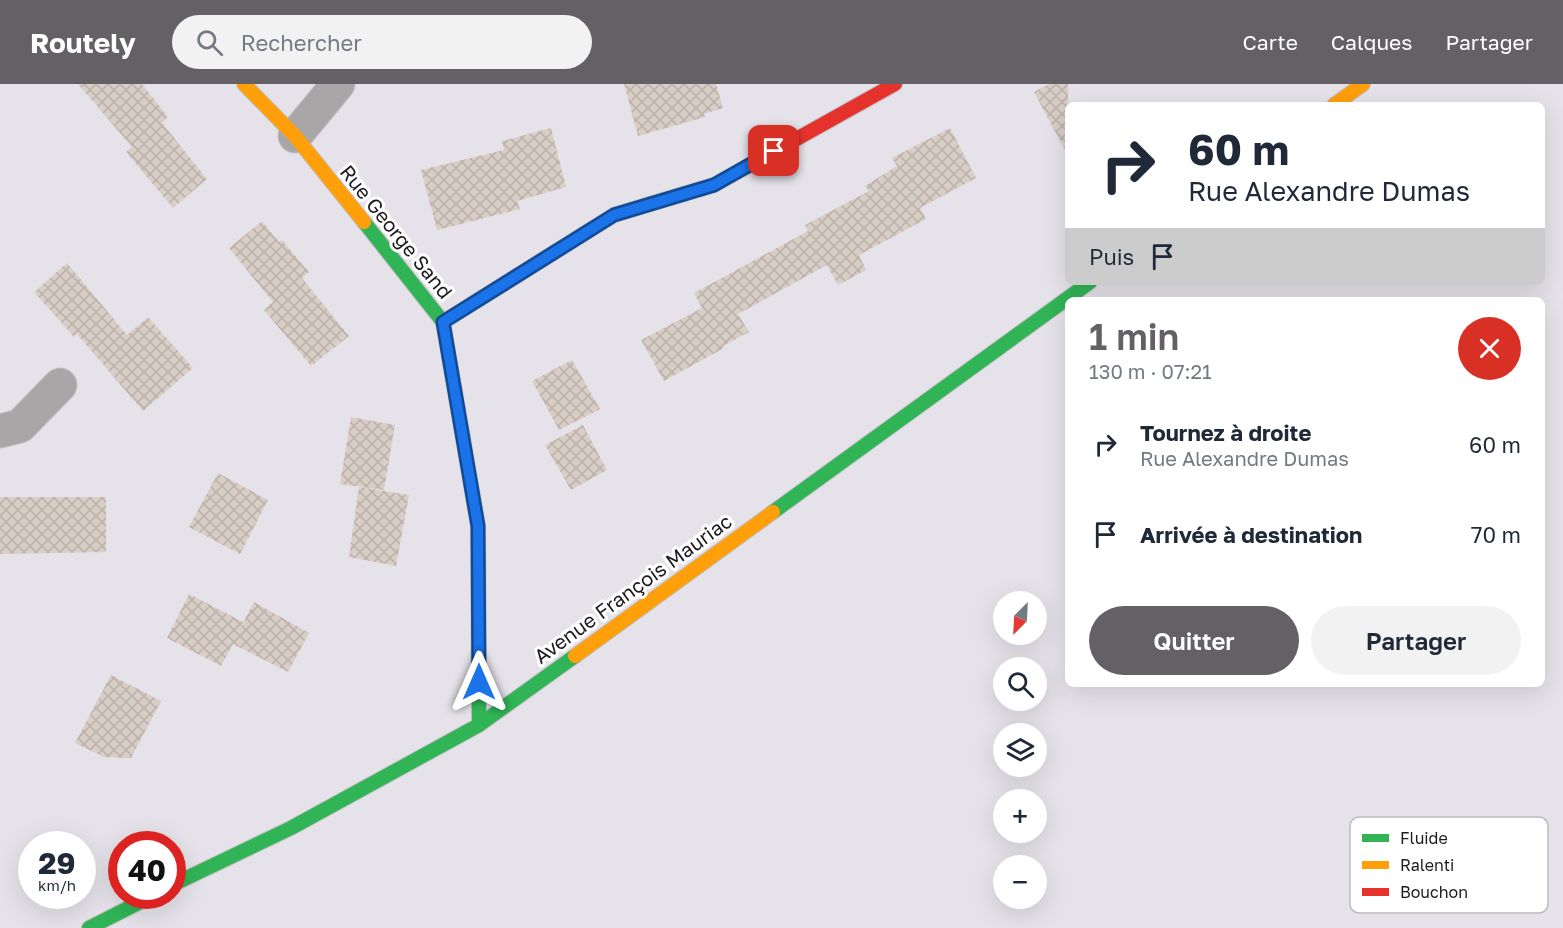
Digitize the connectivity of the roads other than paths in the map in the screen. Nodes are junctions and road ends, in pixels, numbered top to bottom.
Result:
1 (244, 84) edge
2 (338, 84) edge
3 (895, 84) edge
4 (1363, 84) edge
5 (1338, 102) edge
6 (295, 136) junction
7 (1086, 285) edge
8 (1069, 297) edge
9 (1065, 300) edge
10 (443, 322) junction
11 (60, 385) dead end
12 (0, 431) edge
13 (479, 725) junction
14 (186, 878) edge
15 (126, 909) edge
16 (89, 928) edge

1 - 6 street, Rue George Sand
2 - 6 street
3 - 10 street
4 - 5 street
6 - 10 street, Rue George Sand
7 - 8 street, Avenue François Mauriac
9 - 13 street, Avenue François Mauriac
10 - 13 street, Rue George Sand
11 - 12 street
13 - 14 street, Avenue François Mauriac
15 - 16 street

